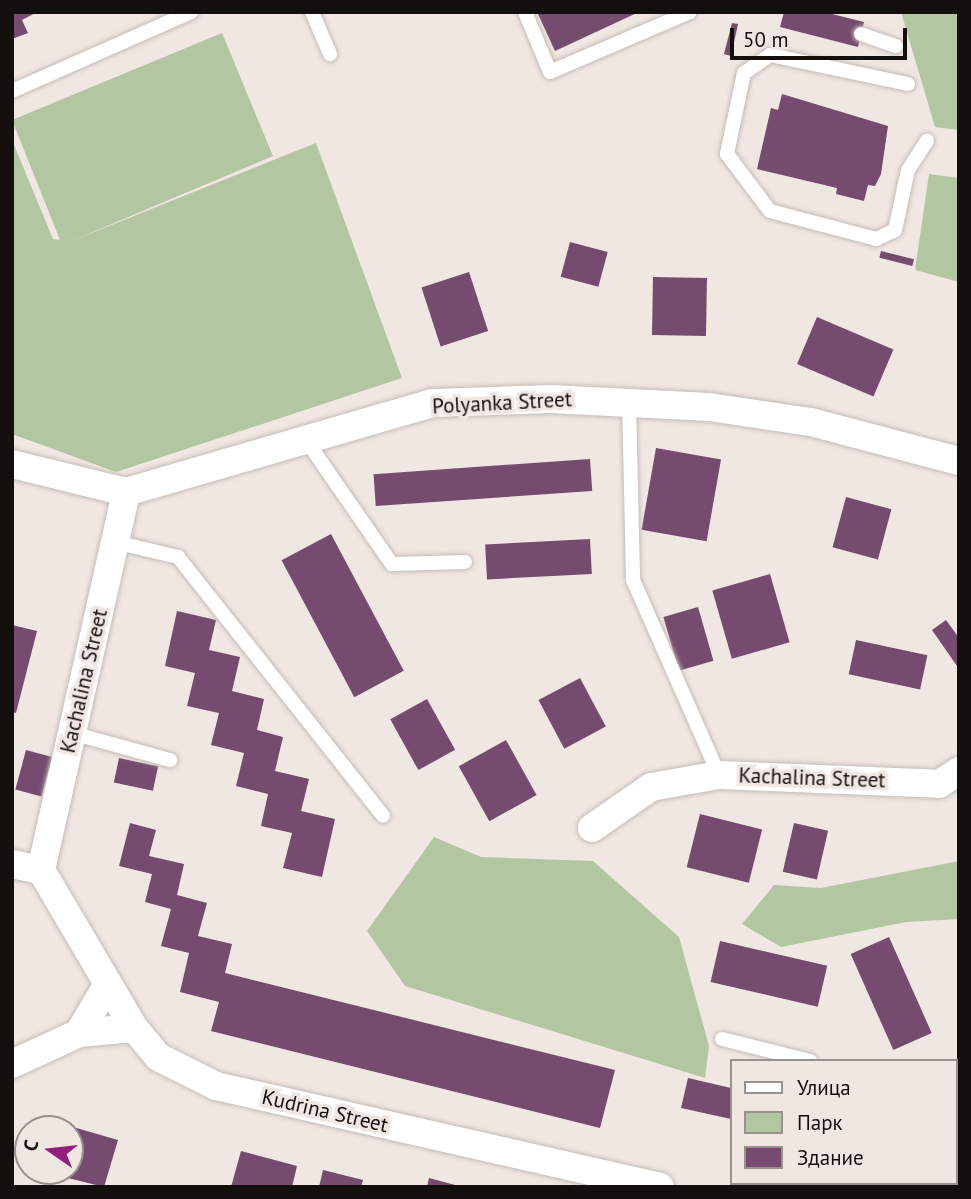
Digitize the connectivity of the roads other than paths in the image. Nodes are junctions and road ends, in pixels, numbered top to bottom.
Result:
1 (191, 12) edge
2 (312, 12) edge
3 (525, 12) edge
4 (690, 12) edge
5 (861, 34) dead end
6 (896, 46) dead end
7 (330, 54) dead end
8 (908, 85) dead end
9 (12, 91) edge
10 (927, 141) dead end
11 (629, 400) junction
12 (306, 440) junction
13 (959, 461) edge
14 (12, 464) edge
15 (126, 492) junction
16 (115, 542) junction
17 (465, 562) dead end
18 (72, 733) junction
19 (170, 760) dead end
20 (959, 771) edge
21 (719, 775) junction
22 (383, 816) dead end
23 (592, 828) dead end
24 (12, 864) edge
25 (41, 870) junction
26 (108, 984) junction
27 (134, 1028) junction
28 (79, 1032) junction
29 (722, 1039) dead end
30 (802, 1059) edge
31 (12, 1064) edge
32 (660, 1187) edge

1 - 9 lane
2 - 7 lane
3 - 4 lane
5 - 6 lane
8 - 10 lane
11 - 12 street, Polyanka Street
11 - 13 street, Polyanka Street
11 - 21 lane
12 - 15 street, Polyanka Street
12 - 17 lane
14 - 15 street, Polyanka Street
15 - 16 street, Kachalina Street
16 - 18 street, Kachalina Street
16 - 22 lane
18 - 19 lane
18 - 25 street, Kachalina Street
20 - 21 street, Kachalina Street
21 - 23 street, Kachalina Street
24 - 25 street
25 - 26 street, Kudrina Street
26 - 27 street, Kudrina Street
26 - 28 street
27 - 28 street
27 - 32 street, Kudrina Street
28 - 31 street
29 - 30 lane

